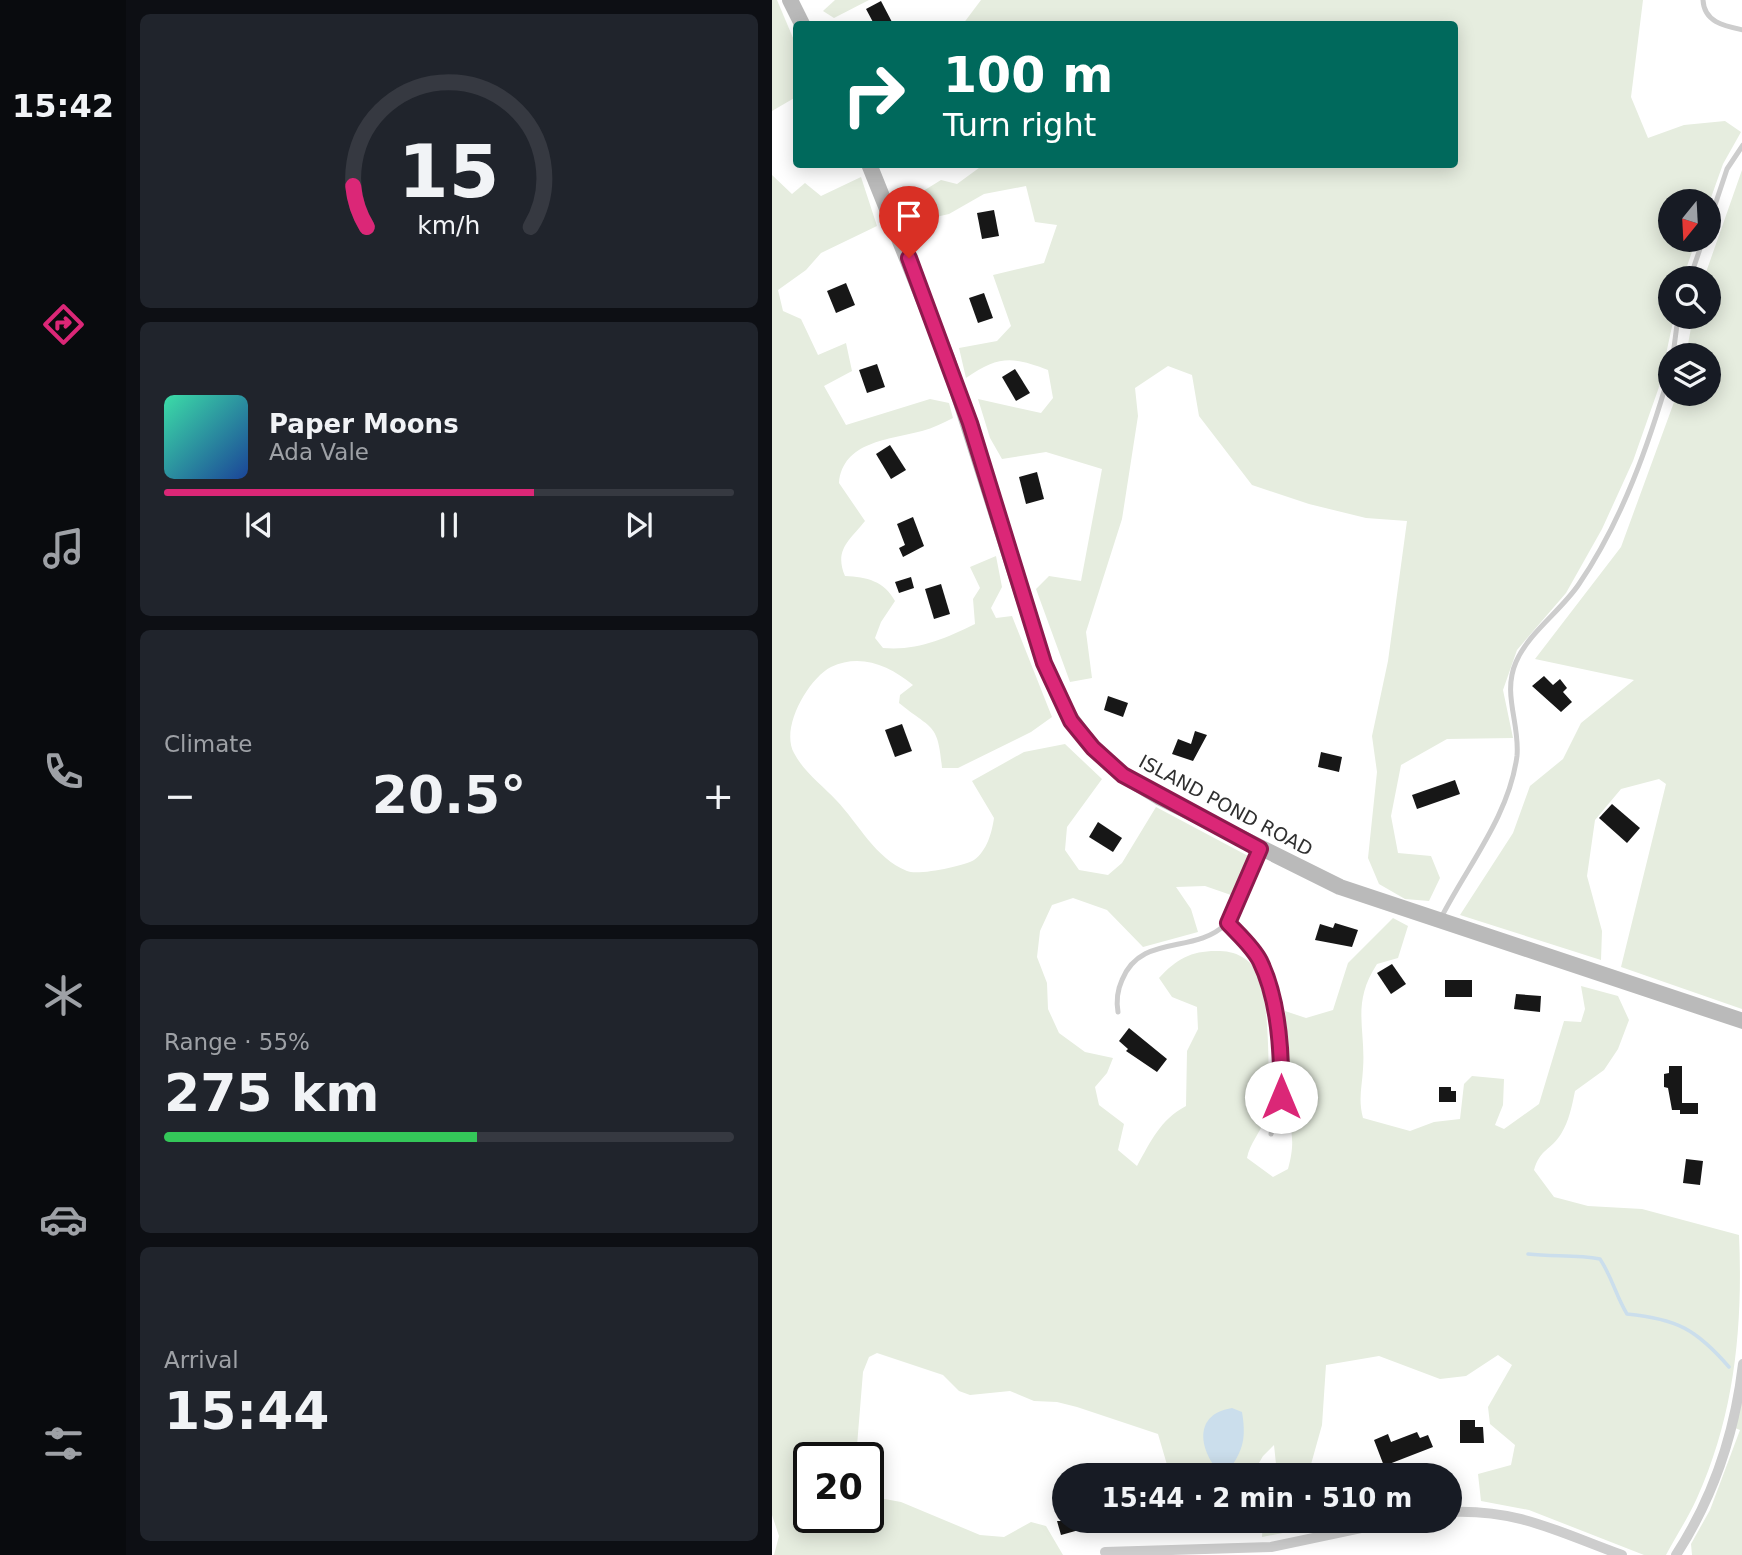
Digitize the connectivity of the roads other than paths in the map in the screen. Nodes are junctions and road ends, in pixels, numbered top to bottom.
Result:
1 (790, 0) edge
2 (1703, 0) edge
3 (800, 21) edge
4 (1742, 30) edge
5 (1742, 145) edge
6 (871, 168) edge
7 (1720, 189) edge
8 (1658, 406) edge
9 (1260, 849) junction
10 (1228, 923) junction
11 (1438, 923) junction
12 (1118, 1012) dead end
13 (1742, 1021) edge
14 (1271, 1134) dead end
15 (1742, 1364) edge
16 (1462, 1512) edge
17 (1337, 1533) edge
18 (1105, 1552) dead end
19 (1622, 1555) edge
20 (1676, 1555) edge

1 - 3 street
2 - 4 lane
5 - 7 lane
6 - 9 street, ISLAND POND ROAD
8 - 11 lane
9 - 10 lane
9 - 11 street, ISLAND POND ROAD
10 - 12 lane
10 - 14 lane
11 - 13 street, ISLAND POND ROAD
15 - 20 street
16 - 19 street
17 - 18 street

